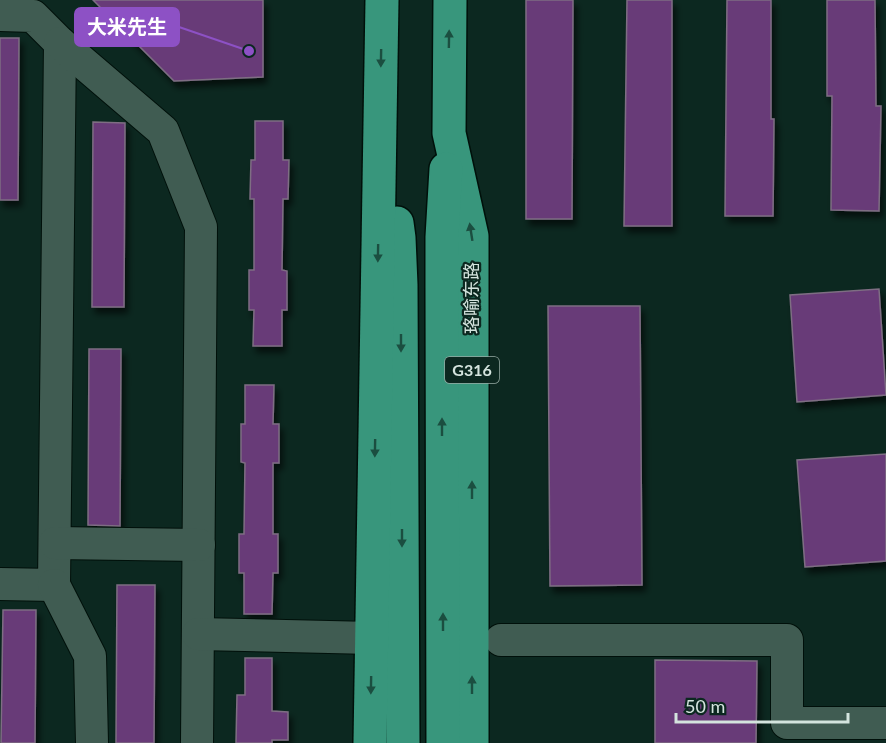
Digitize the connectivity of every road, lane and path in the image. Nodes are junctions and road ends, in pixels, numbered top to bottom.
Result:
1 (382, 0) edge
2 (450, 0) edge
3 (0, 15) edge
4 (60, 43) junction
5 (380, 130) junction
6 (448, 133) junction
7 (55, 543) junction
8 (199, 545) junction
9 (0, 585) edge
10 (54, 585) junction
11 (198, 634) junction
12 (372, 638) junction
13 (501, 640) dead end
14 (886, 723) edge
15 (92, 743) edge
16 (197, 743) edge
17 (370, 743) edge
18 (403, 743) edge
19 (443, 743) edge
20 (472, 743) edge

1 -> 5 highway
6 -> 2 highway, 珞喻东路 / G316
3 - 4 street
4 - 7 street
4 - 8 street
5 -> 12 highway
5 -> 18 highway
19 -> 6 highway
20 -> 6 highway, 珞喻东路 / G316
7 - 8 street
7 - 10 street
8 - 11 street
9 - 10 street
10 - 15 street
11 - 12 street
11 - 16 street
12 -> 17 highway
13 - 14 street

